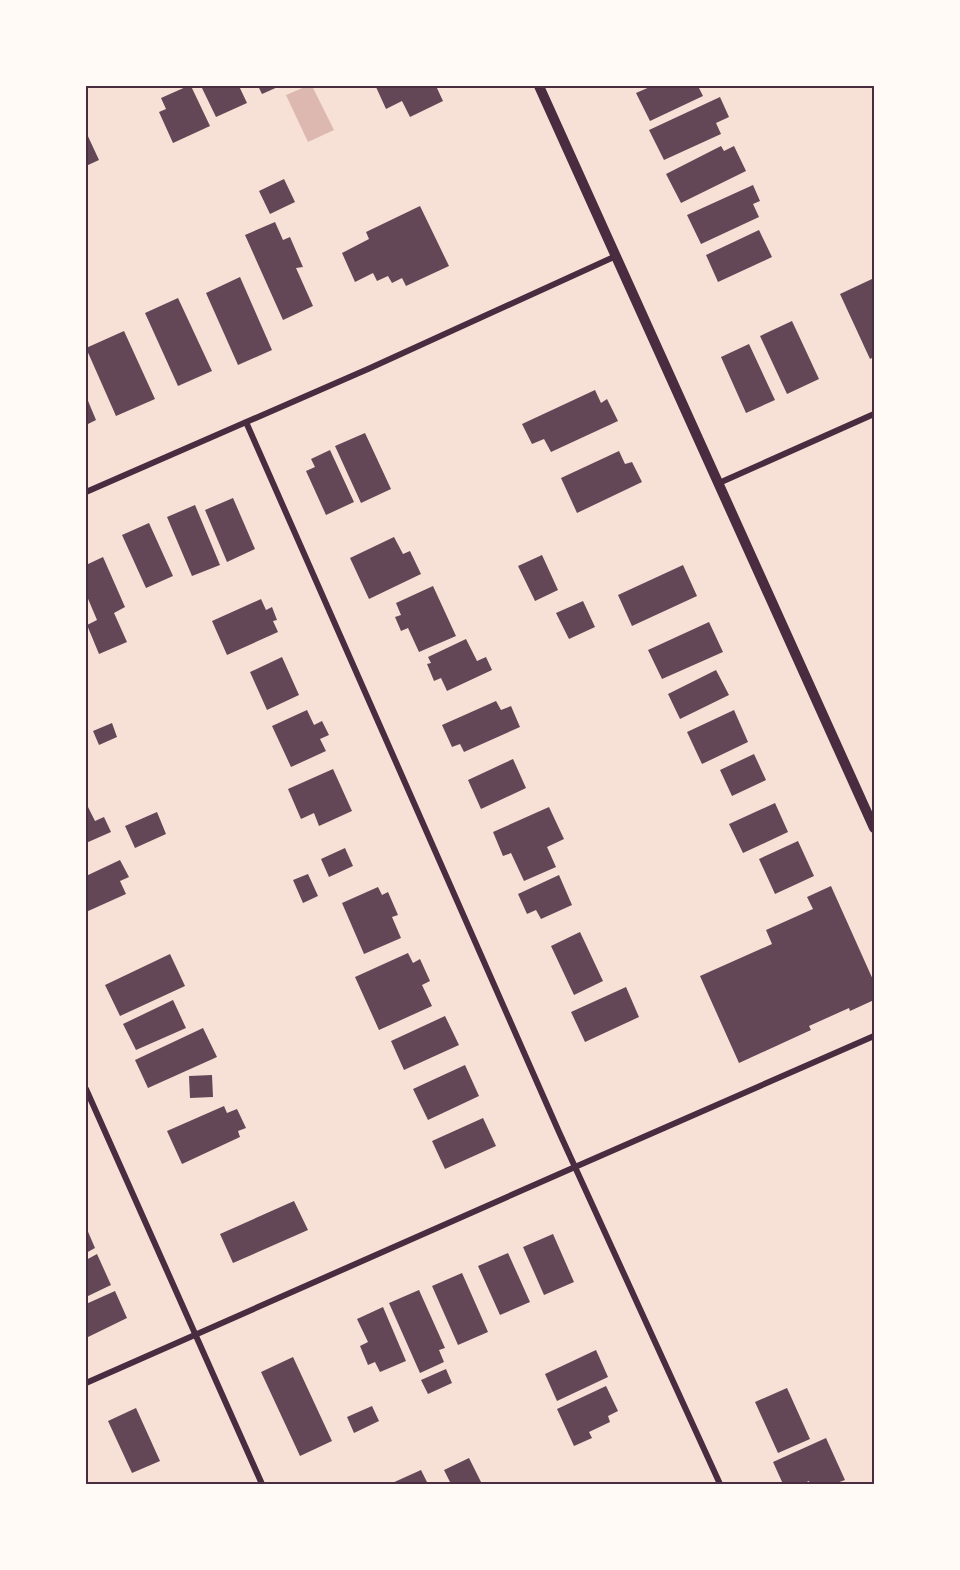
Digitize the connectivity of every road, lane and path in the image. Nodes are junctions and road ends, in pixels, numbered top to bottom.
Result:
1 (539, 86) edge
2 (616, 256) junction
3 (874, 414) edge
4 (246, 422) junction
5 (719, 483) junction
6 (86, 492) edge
7 (874, 828) edge
8 (874, 1036) edge
9 (86, 1089) edge
10 (575, 1167) junction
11 (196, 1335) junction
12 (86, 1383) edge
13 (262, 1485) edge
14 (720, 1485) edge

1 - 2 street
2 - 4 street
2 - 5 street
3 - 5 street
4 - 6 street
4 - 10 street
5 - 7 street
8 - 10 street
9 - 11 street
10 - 11 street
10 - 14 street
11 - 12 street
11 - 13 street

